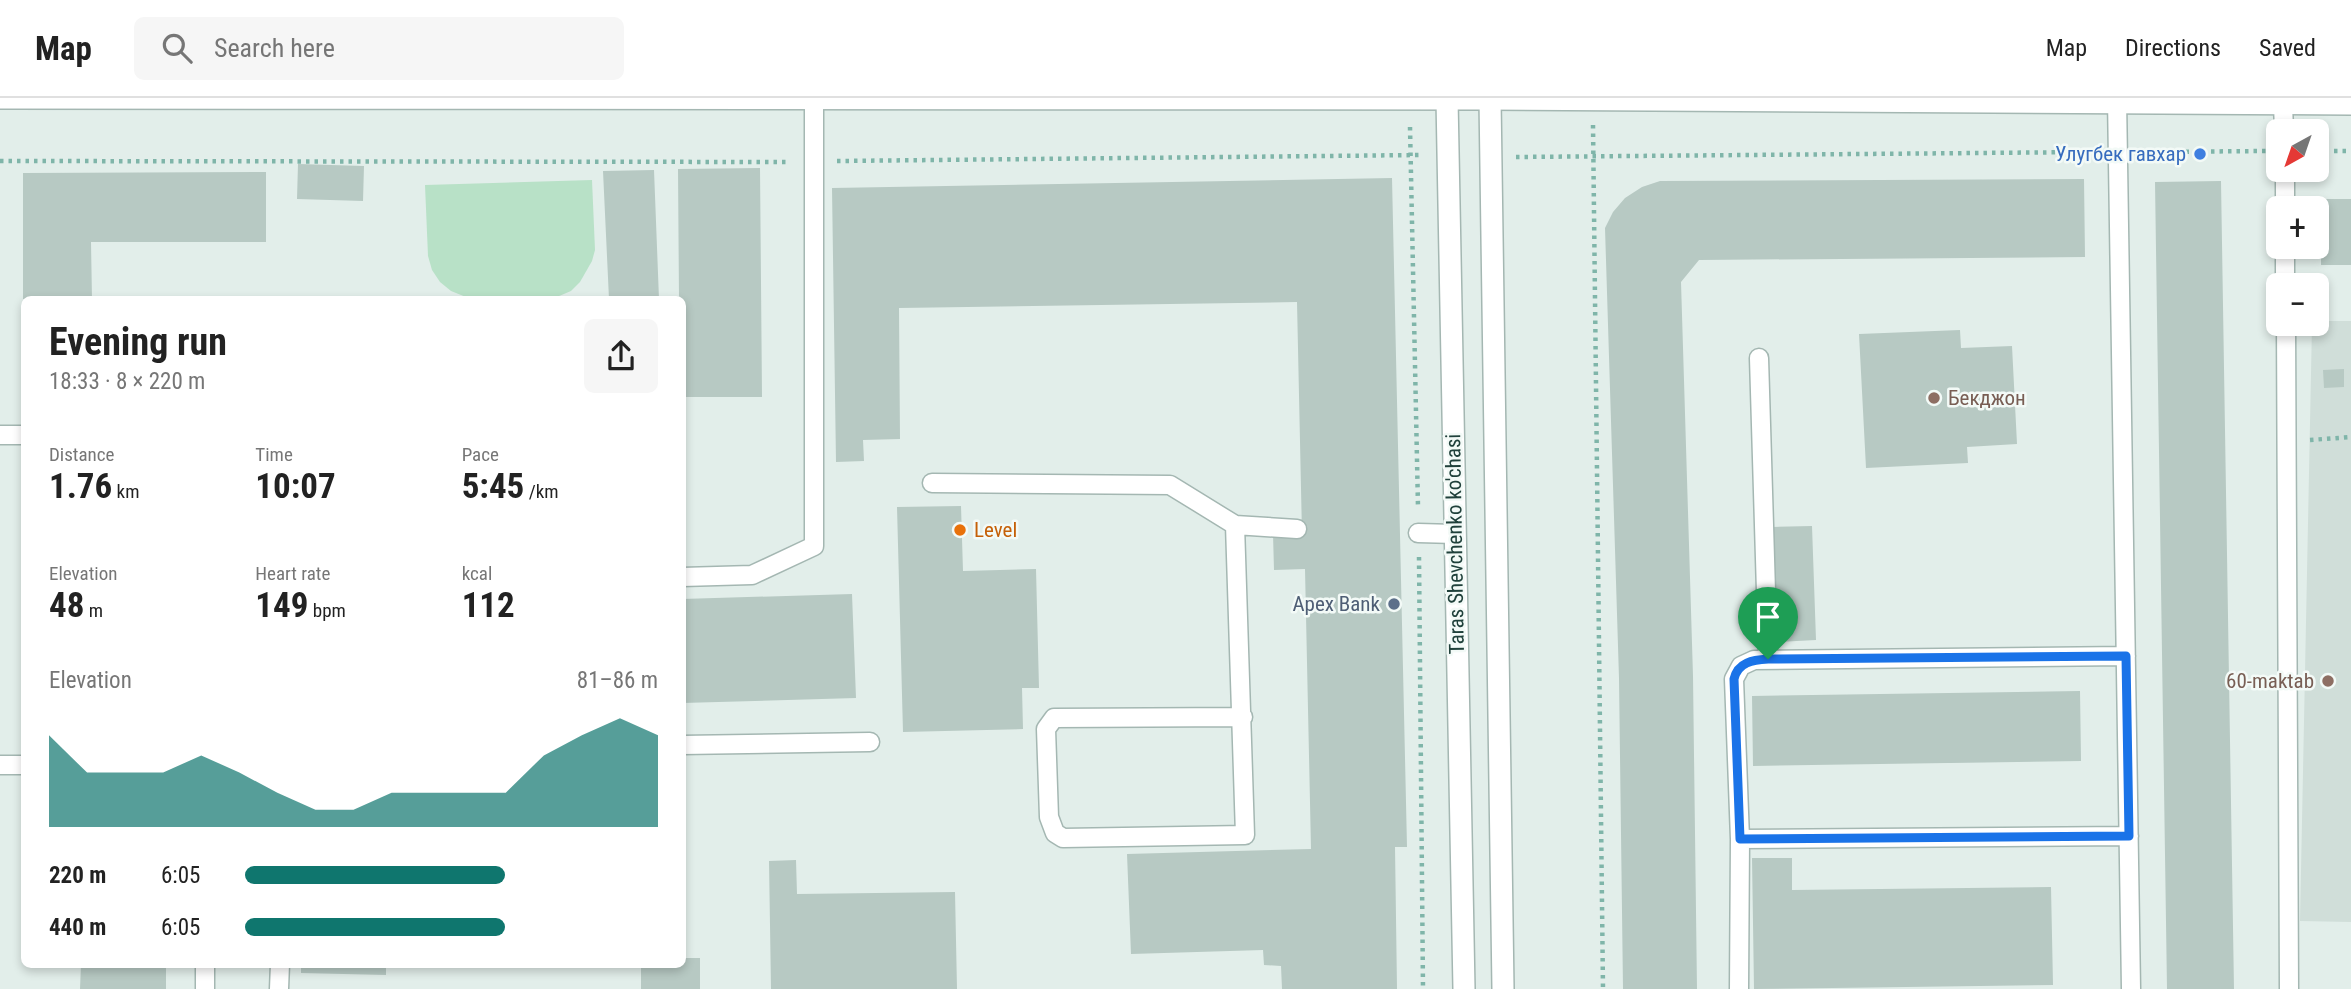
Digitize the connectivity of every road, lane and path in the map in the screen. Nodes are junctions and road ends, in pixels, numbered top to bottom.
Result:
1 (0, 98) edge
2 (326, 98) edge
3 (415, 98) edge
4 (814, 99) edge
5 (1447, 99) edge
6 (1490, 99) edge
7 (1592, 100) junction
8 (2117, 101) edge
9 (2283, 104) junction
10 (2351, 104) edge
11 (2284, 119) edge
12 (2266, 151) edge
13 (2329, 151) edge
14 (2351, 151) edge
15 (2118, 152) junction
16 (1411, 155) junction
17 (1448, 156) junction
18 (1491, 156) junction
19 (1593, 157) junction
20 (0, 161) edge
21 (815, 162) junction
22 (2286, 336) edge
23 (1759, 358) dead end
24 (0, 435) edge
25 (21, 435) edge
26 (2351, 437) edge
27 (2310, 440) dead end
28 (932, 484) dead end
29 (1235, 525) junction
30 (1297, 529) dead end
31 (1418, 533) junction
32 (1455, 534) junction
33 (686, 577) edge
34 (2126, 656) junction
35 (1768, 659) junction
36 (1243, 716) junction
37 (870, 742) dead end
38 (686, 745) edge
39 (0, 765) edge
40 (21, 765) edge
41 (2129, 836) junction
42 (1740, 839) junction
43 (205, 968) edge
44 (279, 968) edge
45 (205, 989) edge
46 (279, 989) edge
47 (1423, 989) edge
48 (1464, 989) edge
49 (1503, 989) edge
50 (1603, 989) edge
51 (1739, 989) edge
52 (2131, 989) edge
53 (2289, 989) edge

1 - 2 street
2 - 3 street
3 - 4 street
4 - 5 street
4 - 21 lane
5 - 6 street
5 - 17 street, Taras Shevchenko ko'chasi
6 - 7 street
6 - 18 street, Taras Shevchenko ko'chasi
7 - 8 street
7 - 19 path
8 - 9 street
8 - 15 lane
9 - 10 street
9 - 11 lane
12 - 15 path
13 - 14 path
15 - 19 path
15 - 34 lane
16 - 17 path
16 - 21 path
16 - 31 path
17 - 32 street, Taras Shevchenko ko'chasi
18 - 19 path
18 - 49 street, Taras Shevchenko ko'chasi
19 - 50 path
20 - 21 path
21 - 33 lane
22 - 53 lane
23 - 35 lane
24 - 25 lane
26 - 27 path
28 - 29 lane
29 - 30 lane
29 - 36 lane
31 - 32 lane
31 - 47 path
32 - 48 street, Taras Shevchenko ko'chasi
34 - 35 lane
34 - 41 lane
35 - 42 lane
36 - 36 lane
37 - 38 lane
39 - 40 lane
41 - 42 lane
41 - 52 lane
42 - 51 lane
43 - 45 lane
44 - 46 lane

